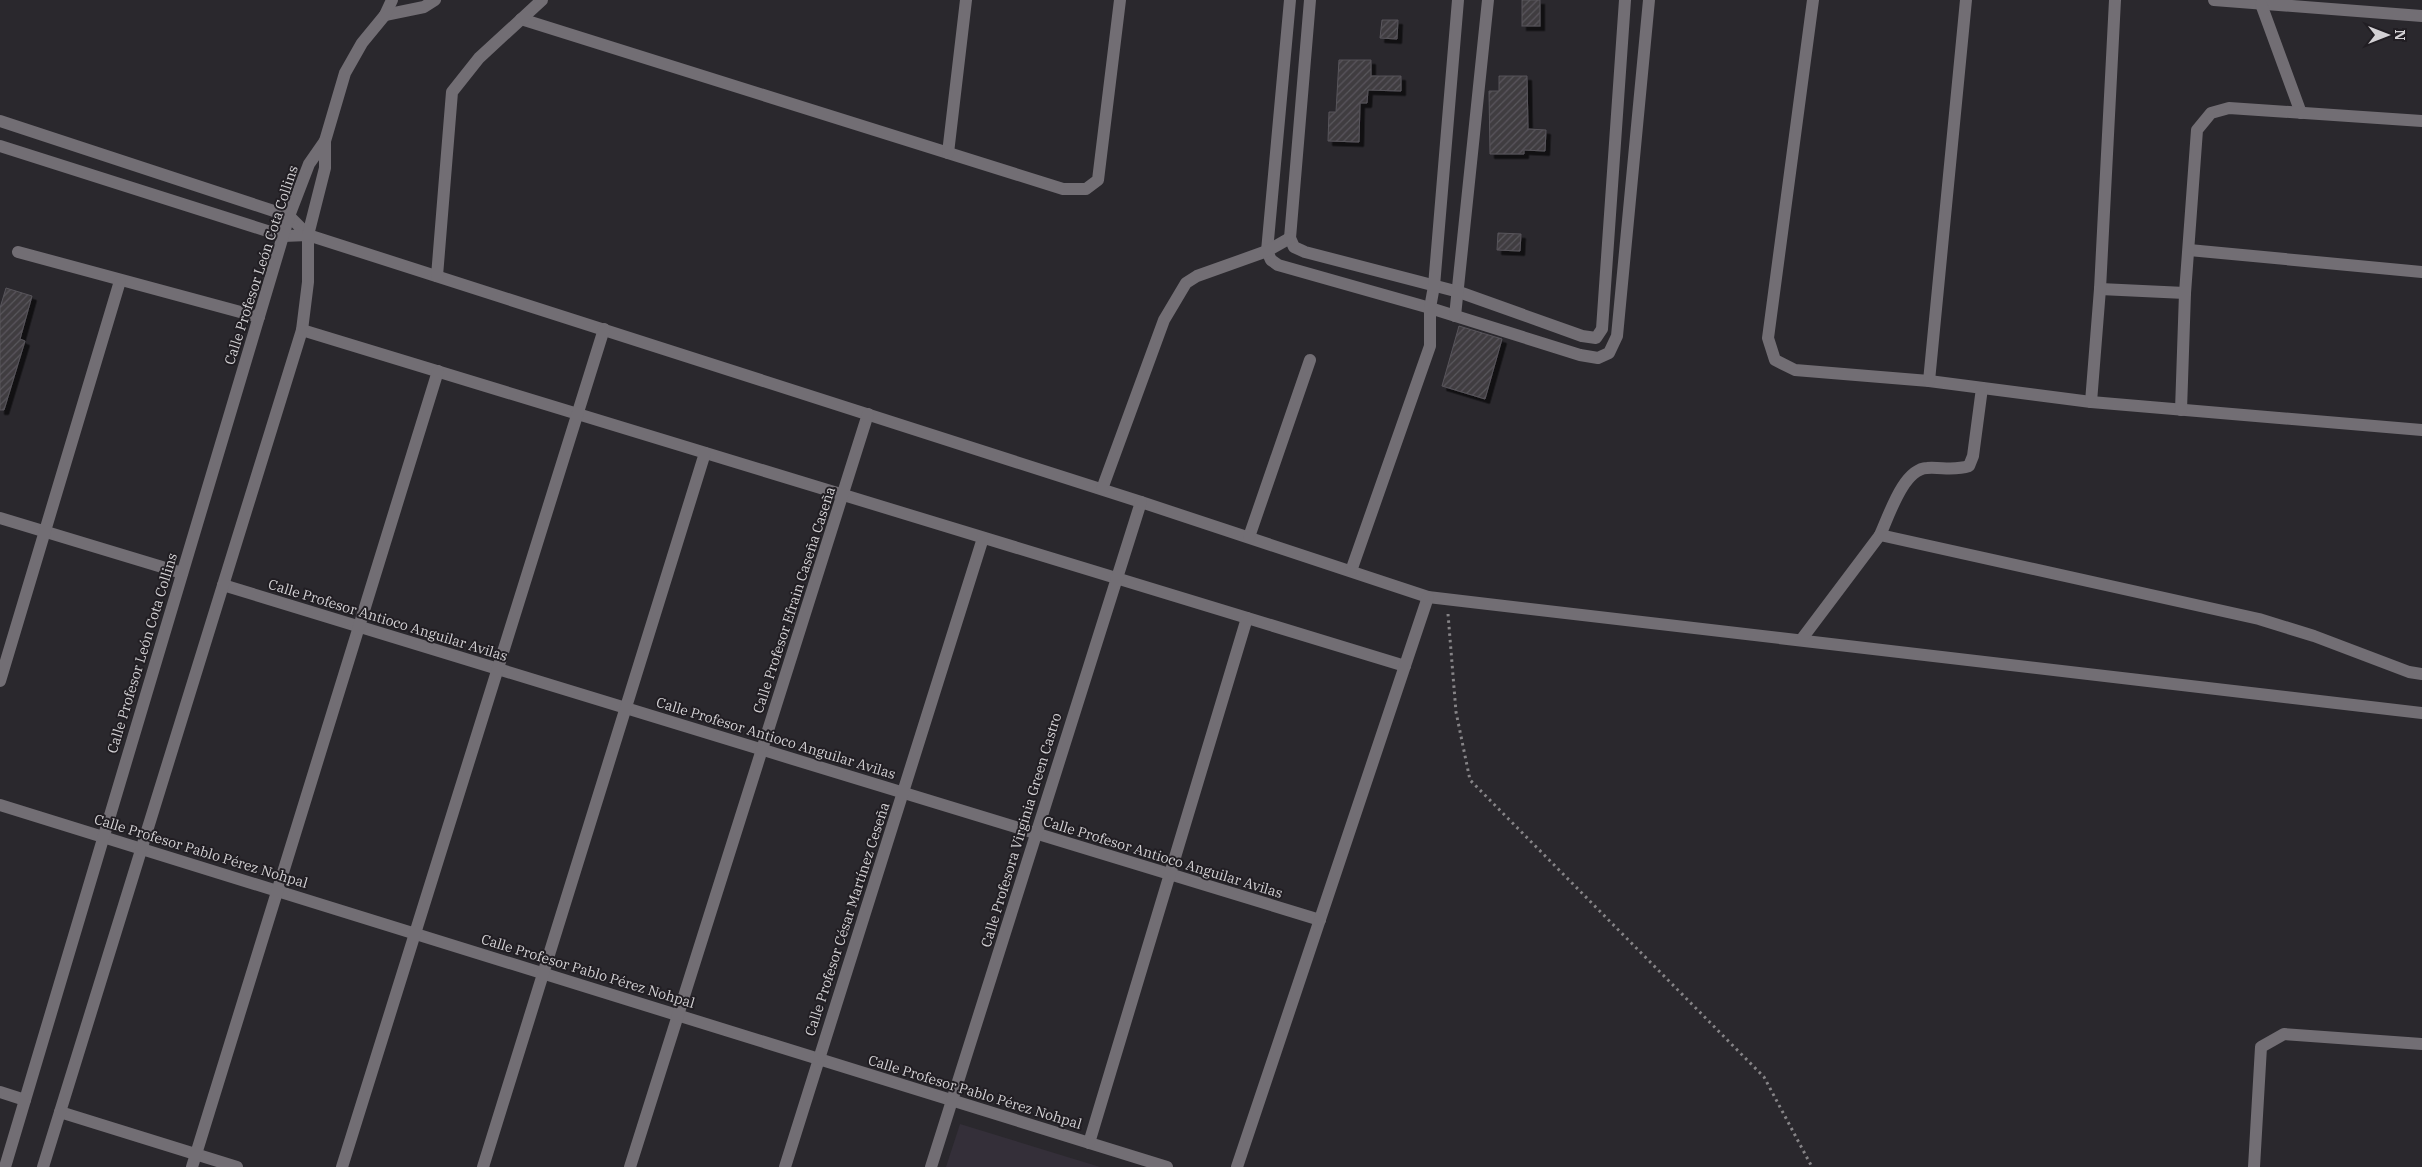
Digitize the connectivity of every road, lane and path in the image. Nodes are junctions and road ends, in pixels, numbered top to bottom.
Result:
1 (392, 0) edge
2 (434, 0) edge
3 (542, 0) edge
4 (966, 0) edge
5 (1120, 0) edge
6 (1290, 0) edge
7 (1310, 0) edge
8 (1458, 0) edge
9 (1488, 0) edge
10 (1625, 0) edge
11 (1649, 0) edge
12 (1813, 0) edge
13 (1966, 0) edge
14 (2115, 0) edge
15 (2214, 0) edge
16 (2261, 4) junction
17 (2337, 5) edge
18 (2355, 6) edge
19 (385, 15) junction
20 (2422, 16) edge
21 (521, 19) junction
22 (2301, 113) junction
23 (0, 121) edge
24 (2422, 121) edge
25 (325, 141) junction
26 (0, 146) edge
27 (948, 153) junction
28 (289, 216) junction
29 (308, 235) junction
30 (283, 236) junction
31 (1290, 238) junction
32 (2189, 250) junction
33 (1267, 251) junction
34 (18, 252) dead end
35 (2422, 272) edge
36 (438, 276) junction
37 (120, 281) junction
38 (1434, 286) junction
39 (2100, 290) junction
40 (1459, 292) junction
41 (2185, 293) junction
42 (1430, 308) junction
43 (1455, 316) junction
44 (259, 317) junction
45 (604, 329) junction
46 (302, 330) junction
47 (1310, 360) dead end
48 (438, 371) junction
49 (1929, 381) junction
50 (1982, 388) junction
51 (2091, 402) junction
52 (2181, 410) junction
53 (577, 414) junction
54 (868, 414) junction
55 (2422, 430) edge
56 (705, 453) junction
57 (1102, 489) junction
58 (843, 495) junction
59 (1141, 502) junction
60 (0, 518) edge
61 (45, 530) junction
62 (1880, 535) junction
63 (1248, 537) junction
64 (983, 538) junction
65 (1351, 571) junction
66 (182, 573) junction
67 (1116, 578) junction
68 (223, 585) junction
69 (1428, 597) junction
70 (1447, 599) junction
71 (1247, 618) junction
72 (359, 627) junction
73 (1801, 640) junction
74 (1405, 666) junction
75 (498, 669) junction
76 (2422, 674) edge
77 (0, 681) edge
78 (625, 708) junction
79 (2422, 713) edge
80 (762, 750) junction
81 (903, 793) junction
82 (0, 804) edge
83 (1036, 834) junction
84 (103, 836) junction
85 (142, 848) junction
86 (1170, 875) junction
87 (278, 891) junction
88 (1320, 920) junction
89 (415, 934) junction
90 (543, 973) junction
91 (678, 1015) junction
92 (2422, 1044) edge
93 (819, 1059) junction
94 (0, 1092) edge
95 (25, 1100) junction
96 (952, 1100) junction
97 (60, 1112) junction
98 (1089, 1143) junction
99 (194, 1161) edge
100 (4, 1167) edge
101 (43, 1167) edge
102 (237, 1167) edge
103 (342, 1167) edge
104 (483, 1167) edge
105 (630, 1167) edge
106 (785, 1167) edge
107 (931, 1167) edge
108 (1167, 1167) edge
109 (1237, 1167) edge
110 (1812, 1167) edge
111 (2254, 1167) edge

1 - 19 street
2 - 19 street
3 - 21 street
4 - 27 street
5 - 27 street
6 - 33 street
7 - 31 street
8 - 38 street
9 - 40 street
10 - 40 street
11 - 43 street
12 - 49 street
13 - 49 street
14 - 39 street
15 - 16 street
16 - 17 street
16 - 22 street
17 - 18 street
18 - 20 street
19 - 25 street
21 - 27 street
21 - 36 street
22 - 24 street
22 - 32 street
23 - 28 street
25 - 28 street, Calle Profesor León Cota Collins
25 - 29 street
26 - 30 street
28 - 29 street
28 - 30 street, Calle Profesor León Cota Collins
29 - 30 street
29 - 36 street
29 - 46 street
30 - 44 street, Calle Profesor León Cota Collins
31 - 33 street
31 - 38 street
32 - 35 street
32 - 41 street
33 - 42 street
33 - 57 street
34 - 37 street
36 - 45 street
37 - 44 street
37 - 61 street
38 - 40 street
38 - 42 street
39 - 41 street
39 - 51 street
40 - 43 street
41 - 52 street
42 - 43 street
42 - 65 street
44 - 66 street, Calle Profesor León Cota Collins
45 - 53 street
45 - 54 street
46 - 48 street
46 - 68 street
47 - 63 street
48 - 53 street
48 - 72 street
49 - 50 street
50 - 51 street
50 - 62 street
51 - 52 street
52 - 55 street
53 - 56 street
53 - 75 street
54 - 57 street
54 - 58 street, Calle Profesor Efrain Caseña Caseña
56 - 58 street
56 - 78 street
57 - 59 street
58 - 64 street
58 - 80 street, Calle Profesor Efrain Caseña Caseña
59 - 63 street
59 - 67 street, Calle Profesora Virginia Green Castro
60 - 61 street
61 - 66 street
61 - 77 street
62 - 73 street
62 - 76 street
63 - 65 street
64 - 67 street
64 - 81 street, Calle Profesor César Martínez Ceseña
65 - 69 street
66 - 84 street, Calle Profesor León Cota Collins
67 - 71 street
67 - 83 street, Calle Profesora Virginia Green Castro
68 - 72 street, Calle Profesor Antioco Anguilar Avilas
68 - 85 street
69 - 70 street
69 - 74 street
70 - 73 street
70 - 110 path
71 - 74 street
71 - 86 street
72 - 75 street, Calle Profesor Antioco Anguilar Avilas
72 - 87 street
73 - 79 street
74 - 88 street
75 - 78 street, Calle Profesor Antioco Anguilar Avilas
75 - 89 street
78 - 80 street, Calle Profesor Antioco Anguilar Avilas
78 - 90 street
80 - 81 street, Calle Profesor Antioco Anguilar Avilas
80 - 91 street, Calle Profesor Efrain Caseña Caseña
81 - 83 street, Calle Profesor Antioco Anguilar Avilas
81 - 93 street, Calle Profesor César Martínez Ceseña
82 - 84 street, Calle Profesor Pablo Pérez Nohpal
83 - 86 street, Calle Profesor Antioco Anguilar Avilas
83 - 96 street, Calle Profesora Virginia Green Castro
84 - 85 street, Calle Profesor Pablo Pérez Nohpal
84 - 95 street, Calle Profesor León Cota Collins
85 - 87 street, Calle Profesor Pablo Pérez Nohpal
85 - 97 street
86 - 88 street, Calle Profesor Antioco Anguilar Avilas
86 - 98 street
87 - 89 street, Calle Profesor Pablo Pérez Nohpal
87 - 99 street
88 - 109 street
89 - 90 street, Calle Profesor Pablo Pérez Nohpal
89 - 103 street
90 - 91 street, Calle Profesor Pablo Pérez Nohpal
90 - 104 street
91 - 93 street, Calle Profesor Pablo Pérez Nohpal
91 - 105 street, Calle Profesor Efrain Caseña Caseña
92 - 111 street
93 - 96 street, Calle Profesor Pablo Pérez Nohpal
93 - 106 street, Calle Profesor César Martínez Ceseña
94 - 95 street
95 - 100 street, Calle Profesor León Cota Collins
96 - 98 street, Calle Profesor Pablo Pérez Nohpal
96 - 107 street, Calle Profesora Virginia Green Castro
97 - 99 street
97 - 101 street
98 - 108 street, Calle Profesor Pablo Pérez Nohpal
99 - 102 street

